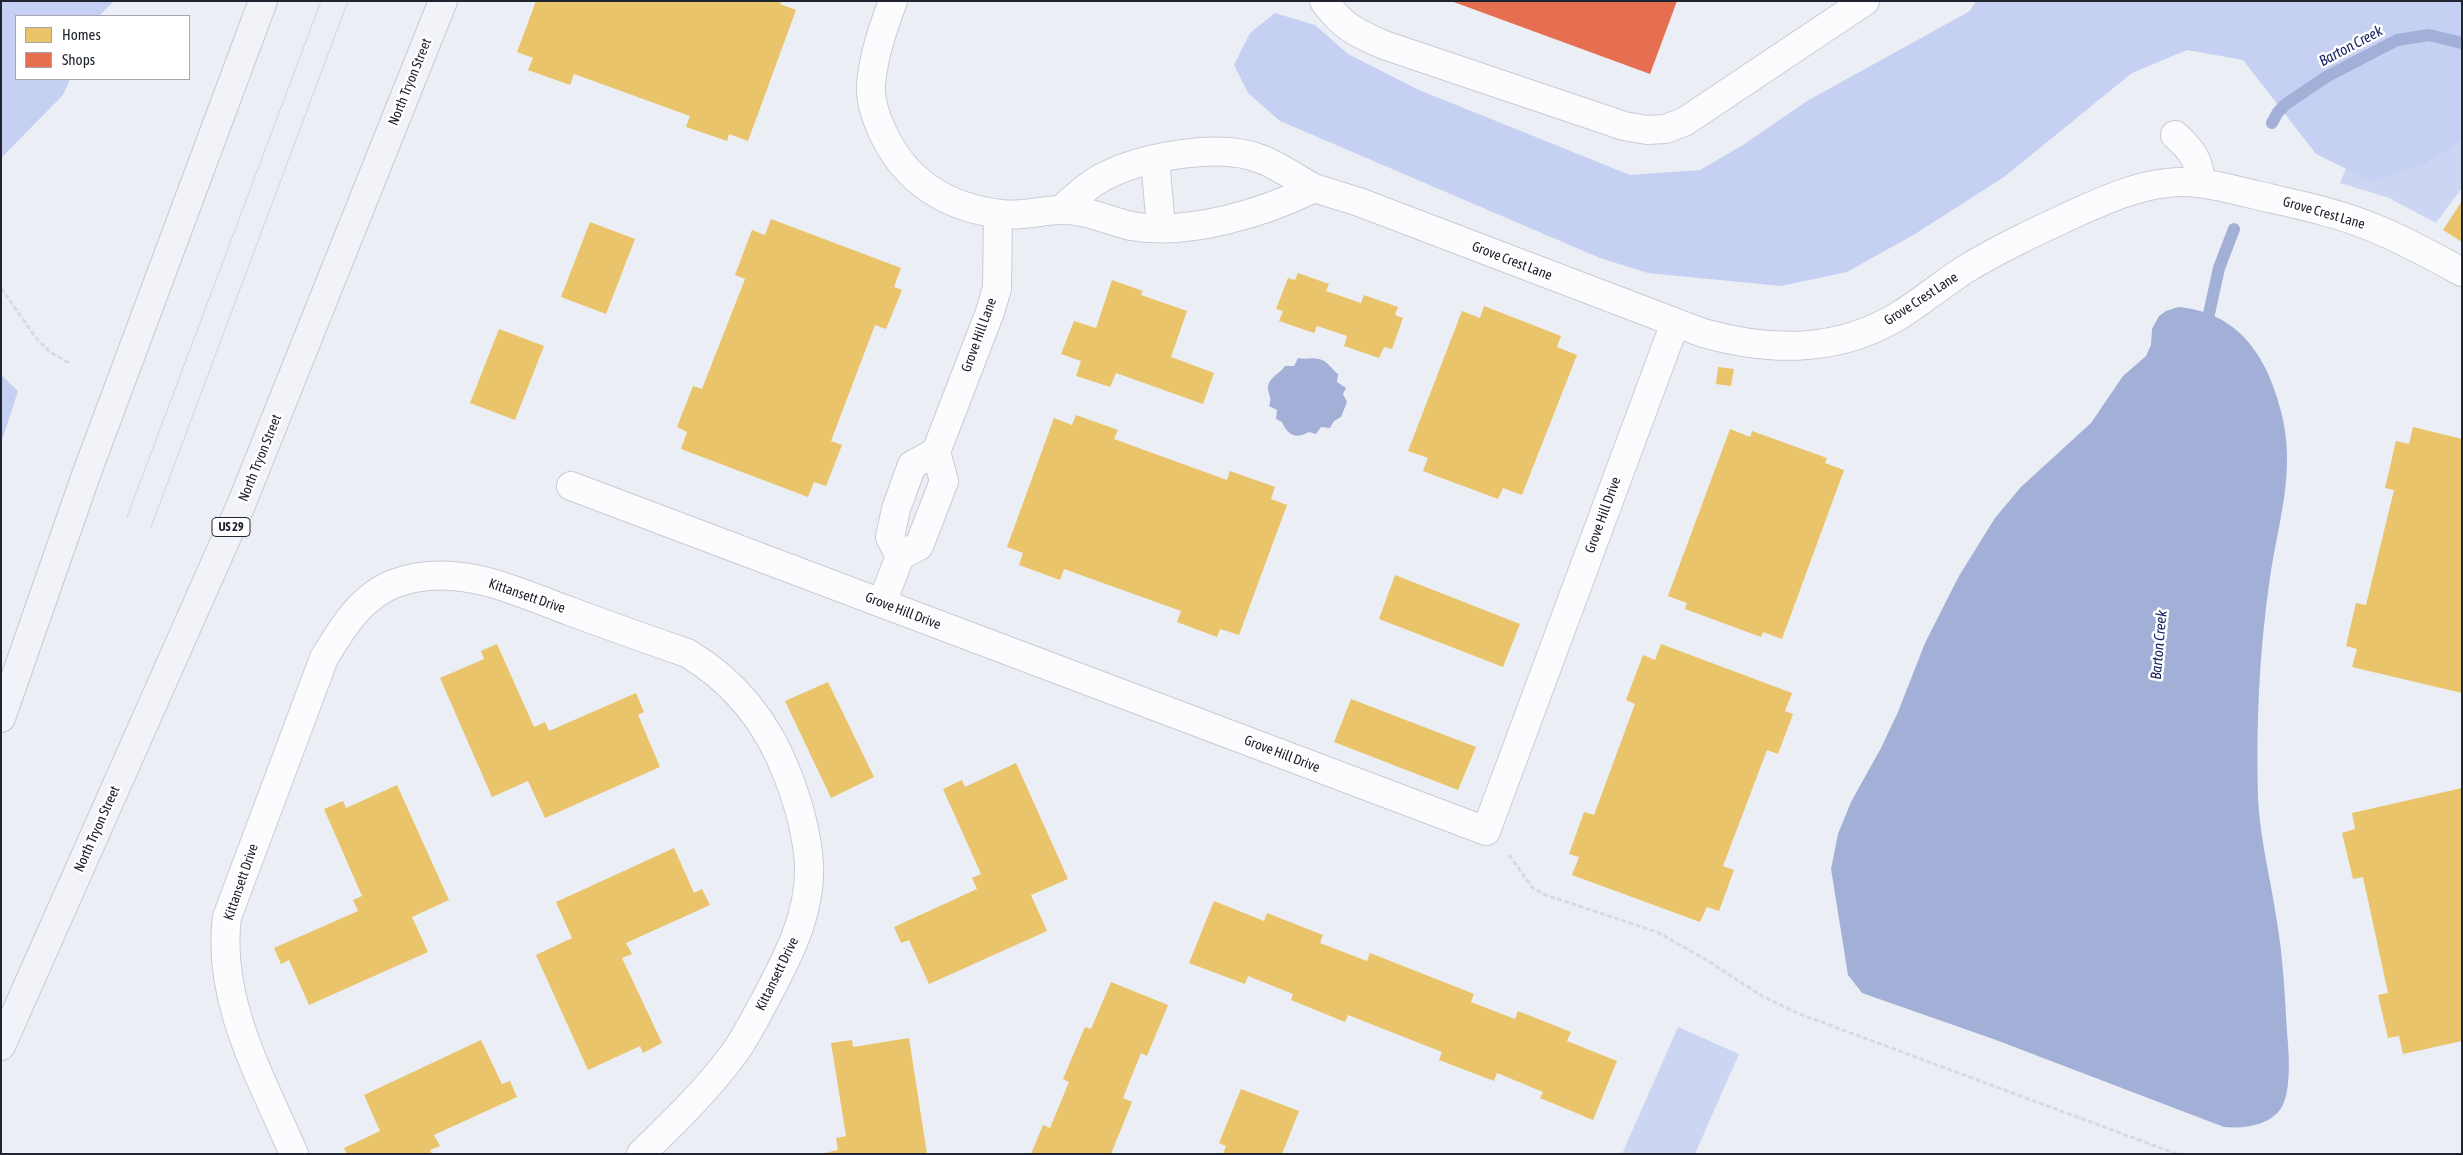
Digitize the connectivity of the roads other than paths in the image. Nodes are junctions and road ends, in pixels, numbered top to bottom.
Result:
1 (263, 1) edge
2 (443, 1) edge
3 (893, 1) edge
4 (1324, 1) edge
5 (1865, 1) edge
6 (2175, 136) dead end
7 (1155, 160) junction
8 (2201, 183) junction
9 (1314, 188) junction
10 (1062, 209) junction
11 (998, 214) junction
12 (1161, 227) junction
13 (2462, 272) edge
14 (1675, 323) junction
15 (936, 452) junction
16 (571, 486) dead end
17 (900, 556) junction
18 (882, 603) junction
19 (1, 718) edge
20 (1, 1046) edge
21 (294, 1154) edge
22 (641, 1154) edge

1 - 19 main road
2 - 20 main road, North Tryon Street / US 29
3 - 11 street, Grove Crest Lane
4 - 5 street
6 - 8 street
7 - 9 street, Grove Crest Lane
7 - 10 street, Grove Crest Lane
7 - 12 street
8 - 13 street, Grove Crest Lane
8 - 14 street, Grove Crest Lane
9 - 12 street, Grove Crest Lane
9 - 14 street, Grove Crest Lane
10 - 11 street, Grove Crest Lane
10 - 12 street, Grove Crest Lane
11 - 15 street, Grove Hill Lane
14 - 18 street, Grove Hill Drive
15 - 17 street
15 - 17 street
16 - 18 street, Grove Hill Drive
17 - 18 street
21 - 22 street, Kittansett Drive

